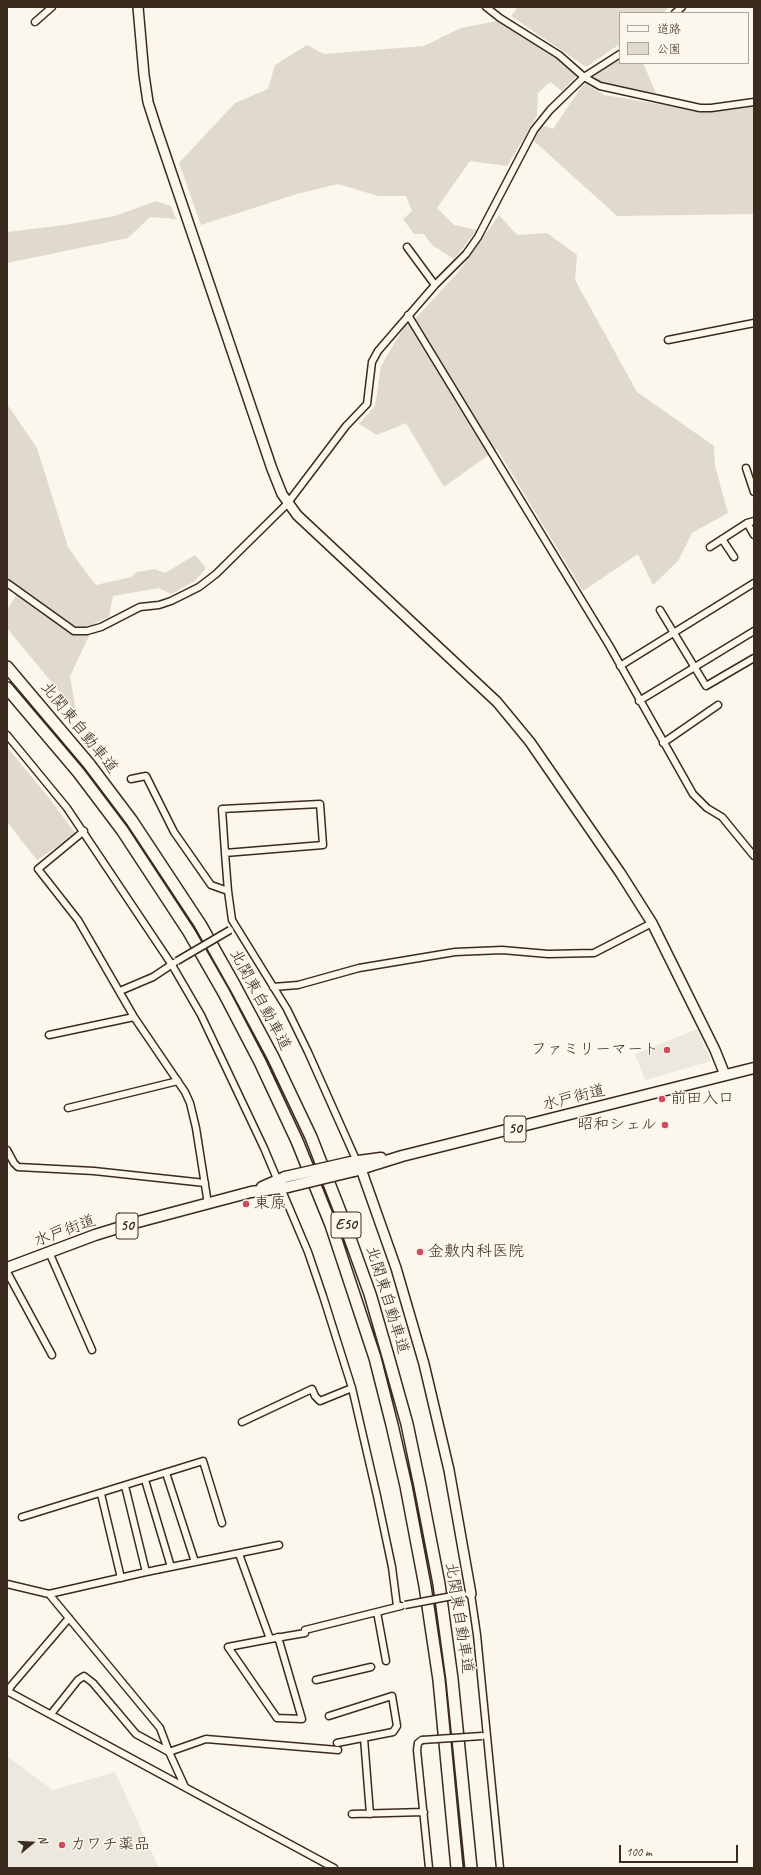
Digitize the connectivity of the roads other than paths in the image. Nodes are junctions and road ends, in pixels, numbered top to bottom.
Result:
1 (52, 7) edge
2 (138, 7) edge
3 (486, 7) edge
4 (35, 22) dead end
5 (619, 55) edge
6 (584, 77) junction
7 (754, 102) edge
8 (407, 247) dead end
9 (435, 285) junction
10 (408, 315) junction
11 (754, 323) edge
12 (668, 340) dead end
13 (746, 468) dead end
14 (754, 492) edge
15 (287, 504) junction
16 (754, 521) edge
17 (747, 523) junction
18 (754, 534) edge
19 (722, 539) junction
20 (710, 546) dead end
21 (734, 557) dead end
22 (7, 583) edge
23 (754, 583) edge
24 (660, 610) dead end
25 (754, 630) edge
26 (673, 632) junction
27 (754, 658) edge
28 (620, 666) junction
29 (7, 667) edge
30 (695, 668) junction
31 (7, 688) edge
32 (640, 701) junction
33 (718, 705) dead end
34 (7, 735) edge
35 (663, 743) junction
36 (131, 779) dead end
37 (84, 831) junction
38 (225, 853) junction
39 (754, 856) edge
40 (228, 891) junction
41 (652, 923) junction
42 (232, 928) junction
43 (175, 963) junction
44 (273, 987) junction
45 (120, 991) junction
46 (134, 1017) junction
47 (49, 1035) dead end
48 (754, 1068) edge
49 (725, 1075) junction
50 (178, 1081) junction
51 (68, 1108) dead end
52 (7, 1150) edge
53 (356, 1166) junction
54 (205, 1183) junction
55 (283, 1183) junction
56 (208, 1204) junction
57 (49, 1252) junction
58 (7, 1268) edge
59 (7, 1272) edge
60 (92, 1350) dead end
61 (52, 1355) dead end
62 (352, 1388) junction
63 (242, 1422) dead end
64 (166, 1473) junction
65 (145, 1480) junction
66 (125, 1486) junction
67 (101, 1494) junction
68 (22, 1517) dead end
69 (222, 1523) dead end
70 (279, 1545) dead end
71 (239, 1554) junction
72 (196, 1562) junction
73 (171, 1567) junction
74 (146, 1572) junction
75 (120, 1578) junction
76 (7, 1584) edge
77 (49, 1594) junction
78 (467, 1594) junction
79 (397, 1606) junction
80 (377, 1612) junction
81 (69, 1618) junction
82 (278, 1637) junction
83 (270, 1639) junction
84 (386, 1661) dead end
85 (371, 1667) dead end
86 (316, 1680) dead end
87 (8, 1692) edge
88 (51, 1714) junction
89 (329, 1716) dead end
90 (485, 1736) junction
91 (364, 1738) junction
92 (337, 1743) dead end
93 (338, 1750) dead end
94 (169, 1752) junction
95 (185, 1787) junction
96 (424, 1812) junction
97 (352, 1814) dead end
98 (370, 1814) junction
99 (334, 1868) edge
100 (429, 1868) edge
101 (457, 1868) edge
102 (471, 1868) edge
103 (500, 1868) edge

1 - 4 street
2 - 15 street
3 - 6 street
5 - 6 street
6 - 7 street
6 - 9 street
8 - 9 street
9 - 10 street
10 - 15 street
10 - 28 street
11 - 12 street
13 - 14 street
15 - 22 street
15 - 41 street
16 - 17 street
17 - 18 street
17 - 19 street
19 - 20 street
19 - 21 street
23 - 26 street
24 - 26 street
25 - 30 street
26 - 28 street
26 - 30 street
27 - 30 street
28 - 32 street
29 - 102 highway, 北関東自動車道 / E50
30 - 32 street
31 - 101 highway, 北関東自動車道 / E50
32 - 35 street
33 - 35 street
34 - 37 street
35 - 39 street
36 - 40 street
37 - 43 street
37 - 45 street
38 - 38 street
38 - 40 street
40 - 42 street
41 - 44 street
41 - 49 street
42 - 43 street, bridge
42 - 44 street
43 - 45 street
43 - 55 street
44 - 53 street
45 - 46 street
46 - 47 street
46 - 50 street
48 - 49 main road, 水戸街道 / 50
49 - 53 main road, 水戸街道 / 50
50 - 51 street
50 - 54 street
52 - 54 street
53 - 55 main road, 水戸街道 / 50, bridge
53 - 78 street
54 - 56 street
55 - 56 main road, 水戸街道 / 50
55 - 62 street
56 - 57 main road, 水戸街道 / 50
57 - 58 main road, 水戸街道 / 50
57 - 60 street
59 - 61 street
62 - 63 street
62 - 79 street
64 - 65 street
64 - 69 street
64 - 72 street
65 - 66 street
65 - 73 street
66 - 67 street
66 - 74 street
67 - 68 street
67 - 75 street
70 - 71 street
71 - 72 street
71 - 83 street
72 - 73 street
73 - 74 street
74 - 75 street
75 - 77 street
76 - 77 street
77 - 81 street
78 - 79 street, bridge
78 - 90 street
79 - 80 street
80 - 82 street
80 - 84 street
81 - 87 street
81 - 94 street
82 - 83 street
82 - 83 street
85 - 86 street
87 - 88 street
88 - 94 street
88 - 95 street
89 - 91 street
90 - 96 street, bridge
90 - 103 street
91 - 92 street
91 - 98 street
93 - 94 street
94 - 95 street
95 - 99 street
96 - 98 street
96 - 100 street
97 - 98 street

